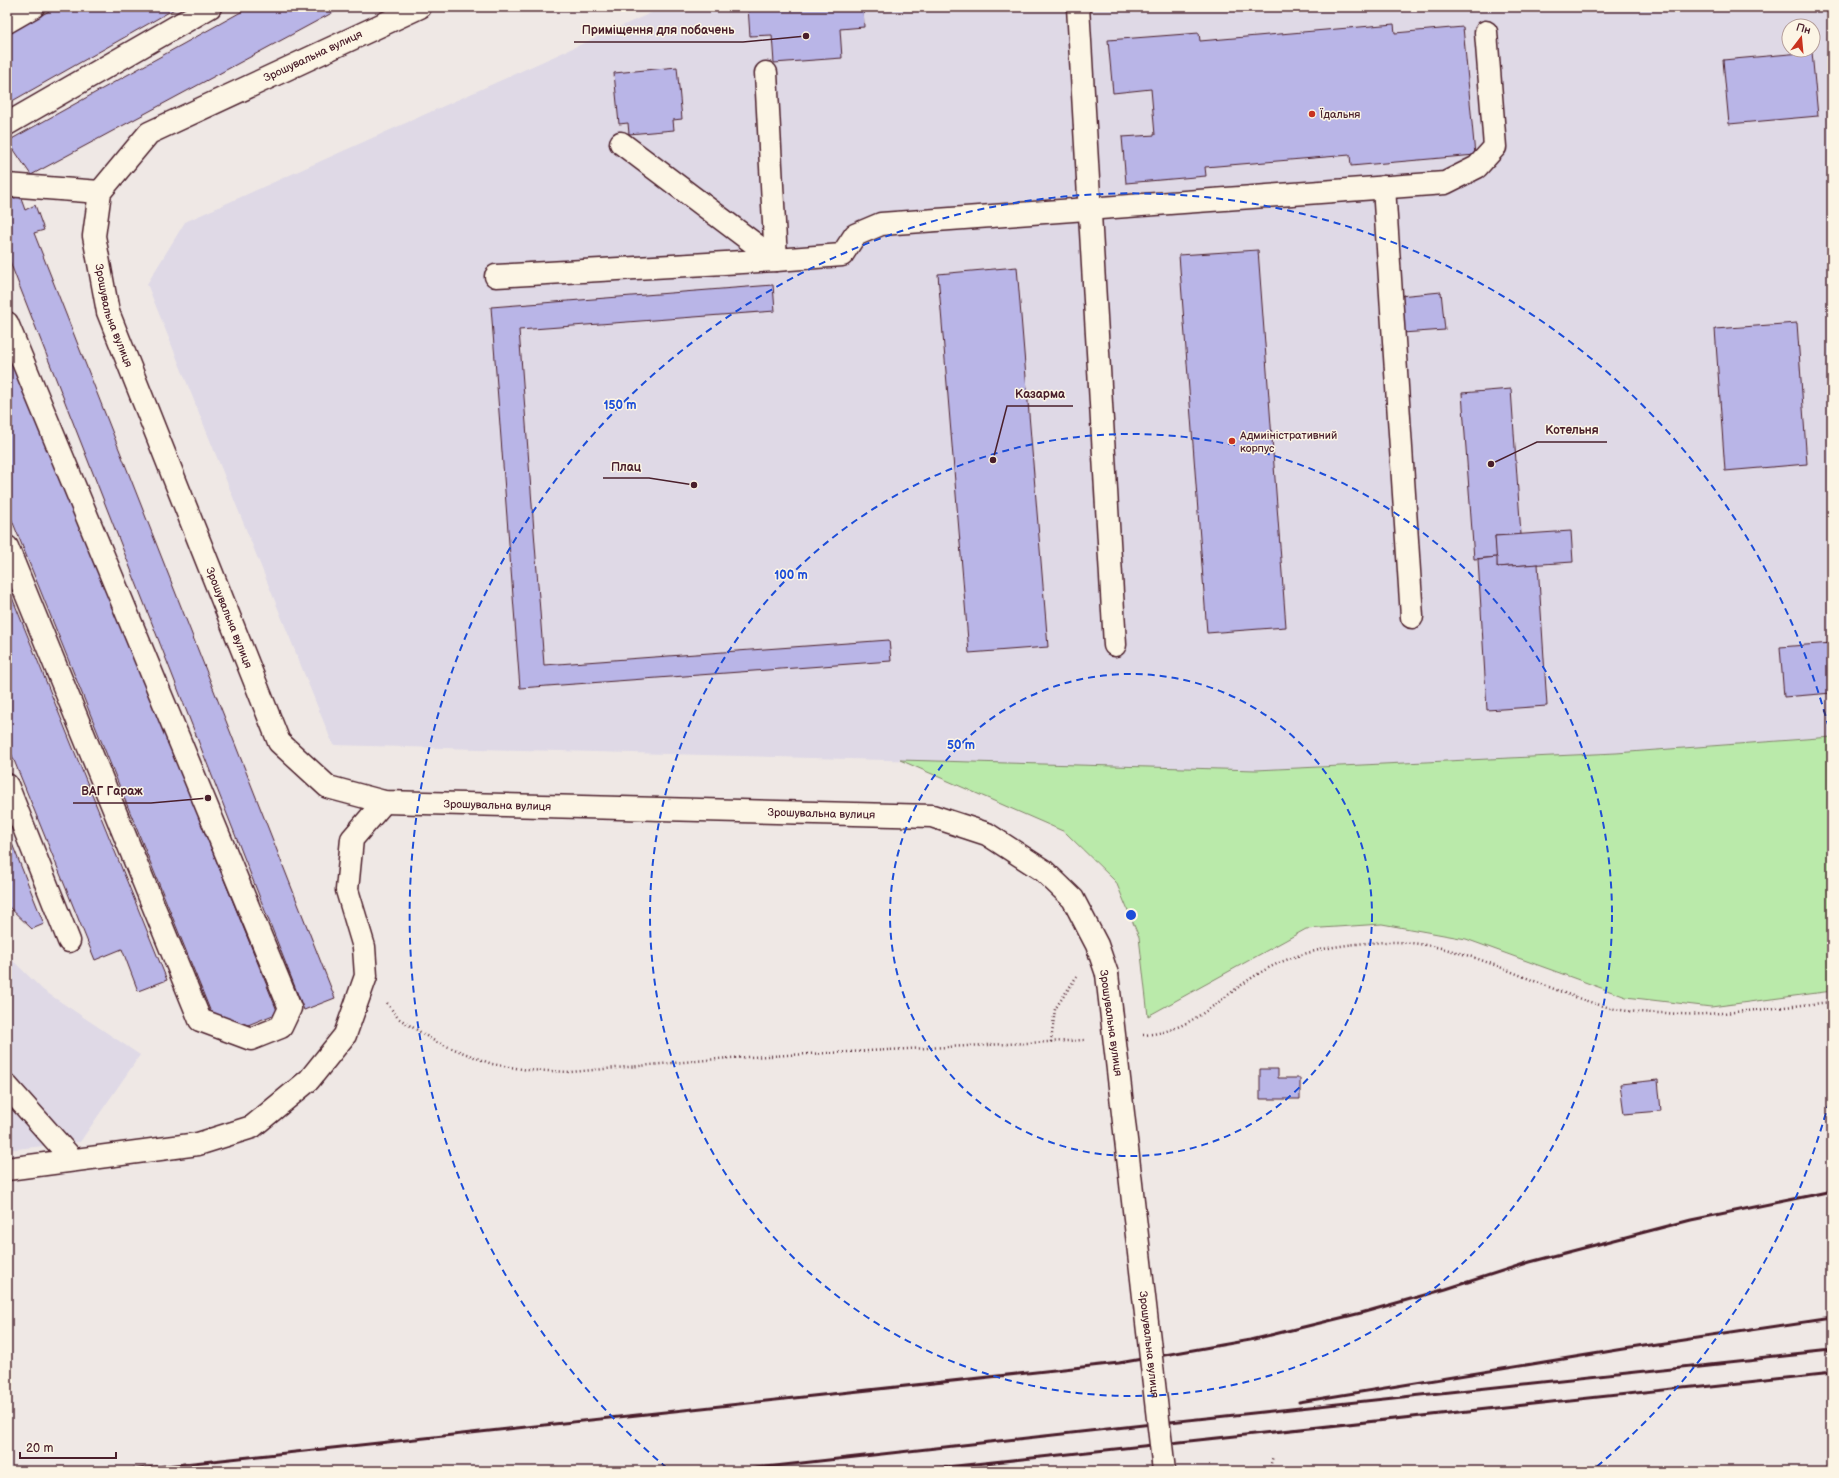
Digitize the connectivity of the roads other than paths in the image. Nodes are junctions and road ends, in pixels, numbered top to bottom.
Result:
1 (33, 7) edge
2 (210, 7) edge
3 (420, 7) edge
4 (1078, 7) edge
5 (397, 12) edge
6 (7, 22) edge
7 (1486, 32) dead end
8 (766, 73) dead end
9 (7, 124) edge
10 (621, 143) dead end
11 (7, 185) edge
12 (1384, 187) junction
13 (100, 192) junction
14 (1089, 209) junction
15 (776, 260) junction
16 (496, 276) dead end
17 (7, 323) edge
18 (7, 547) edge
19 (1412, 617) dead end
20 (1115, 645) dead end
21 (7, 785) edge
22 (384, 802) junction
23 (69, 941) dead end
24 (7, 1086) edge
25 (73, 1160) junction
26 (7, 1169) edge
27 (1164, 1471) edge

1 - 6 street
2 - 9 street
3 - 5 street, Зрошувальна вулиця
4 - 14 street
5 - 13 street, Зрошувальна вулиця
7 - 12 street
8 - 15 street
10 - 15 street
11 - 13 street
12 - 14 street
12 - 19 street
13 - 22 street, Зрошувальна вулиця
14 - 15 street
14 - 20 street
15 - 16 street
17 - 18 street
21 - 23 street
22 - 25 street
22 - 27 street, Зрошувальна вулиця, bridge
24 - 25 street
25 - 26 street

